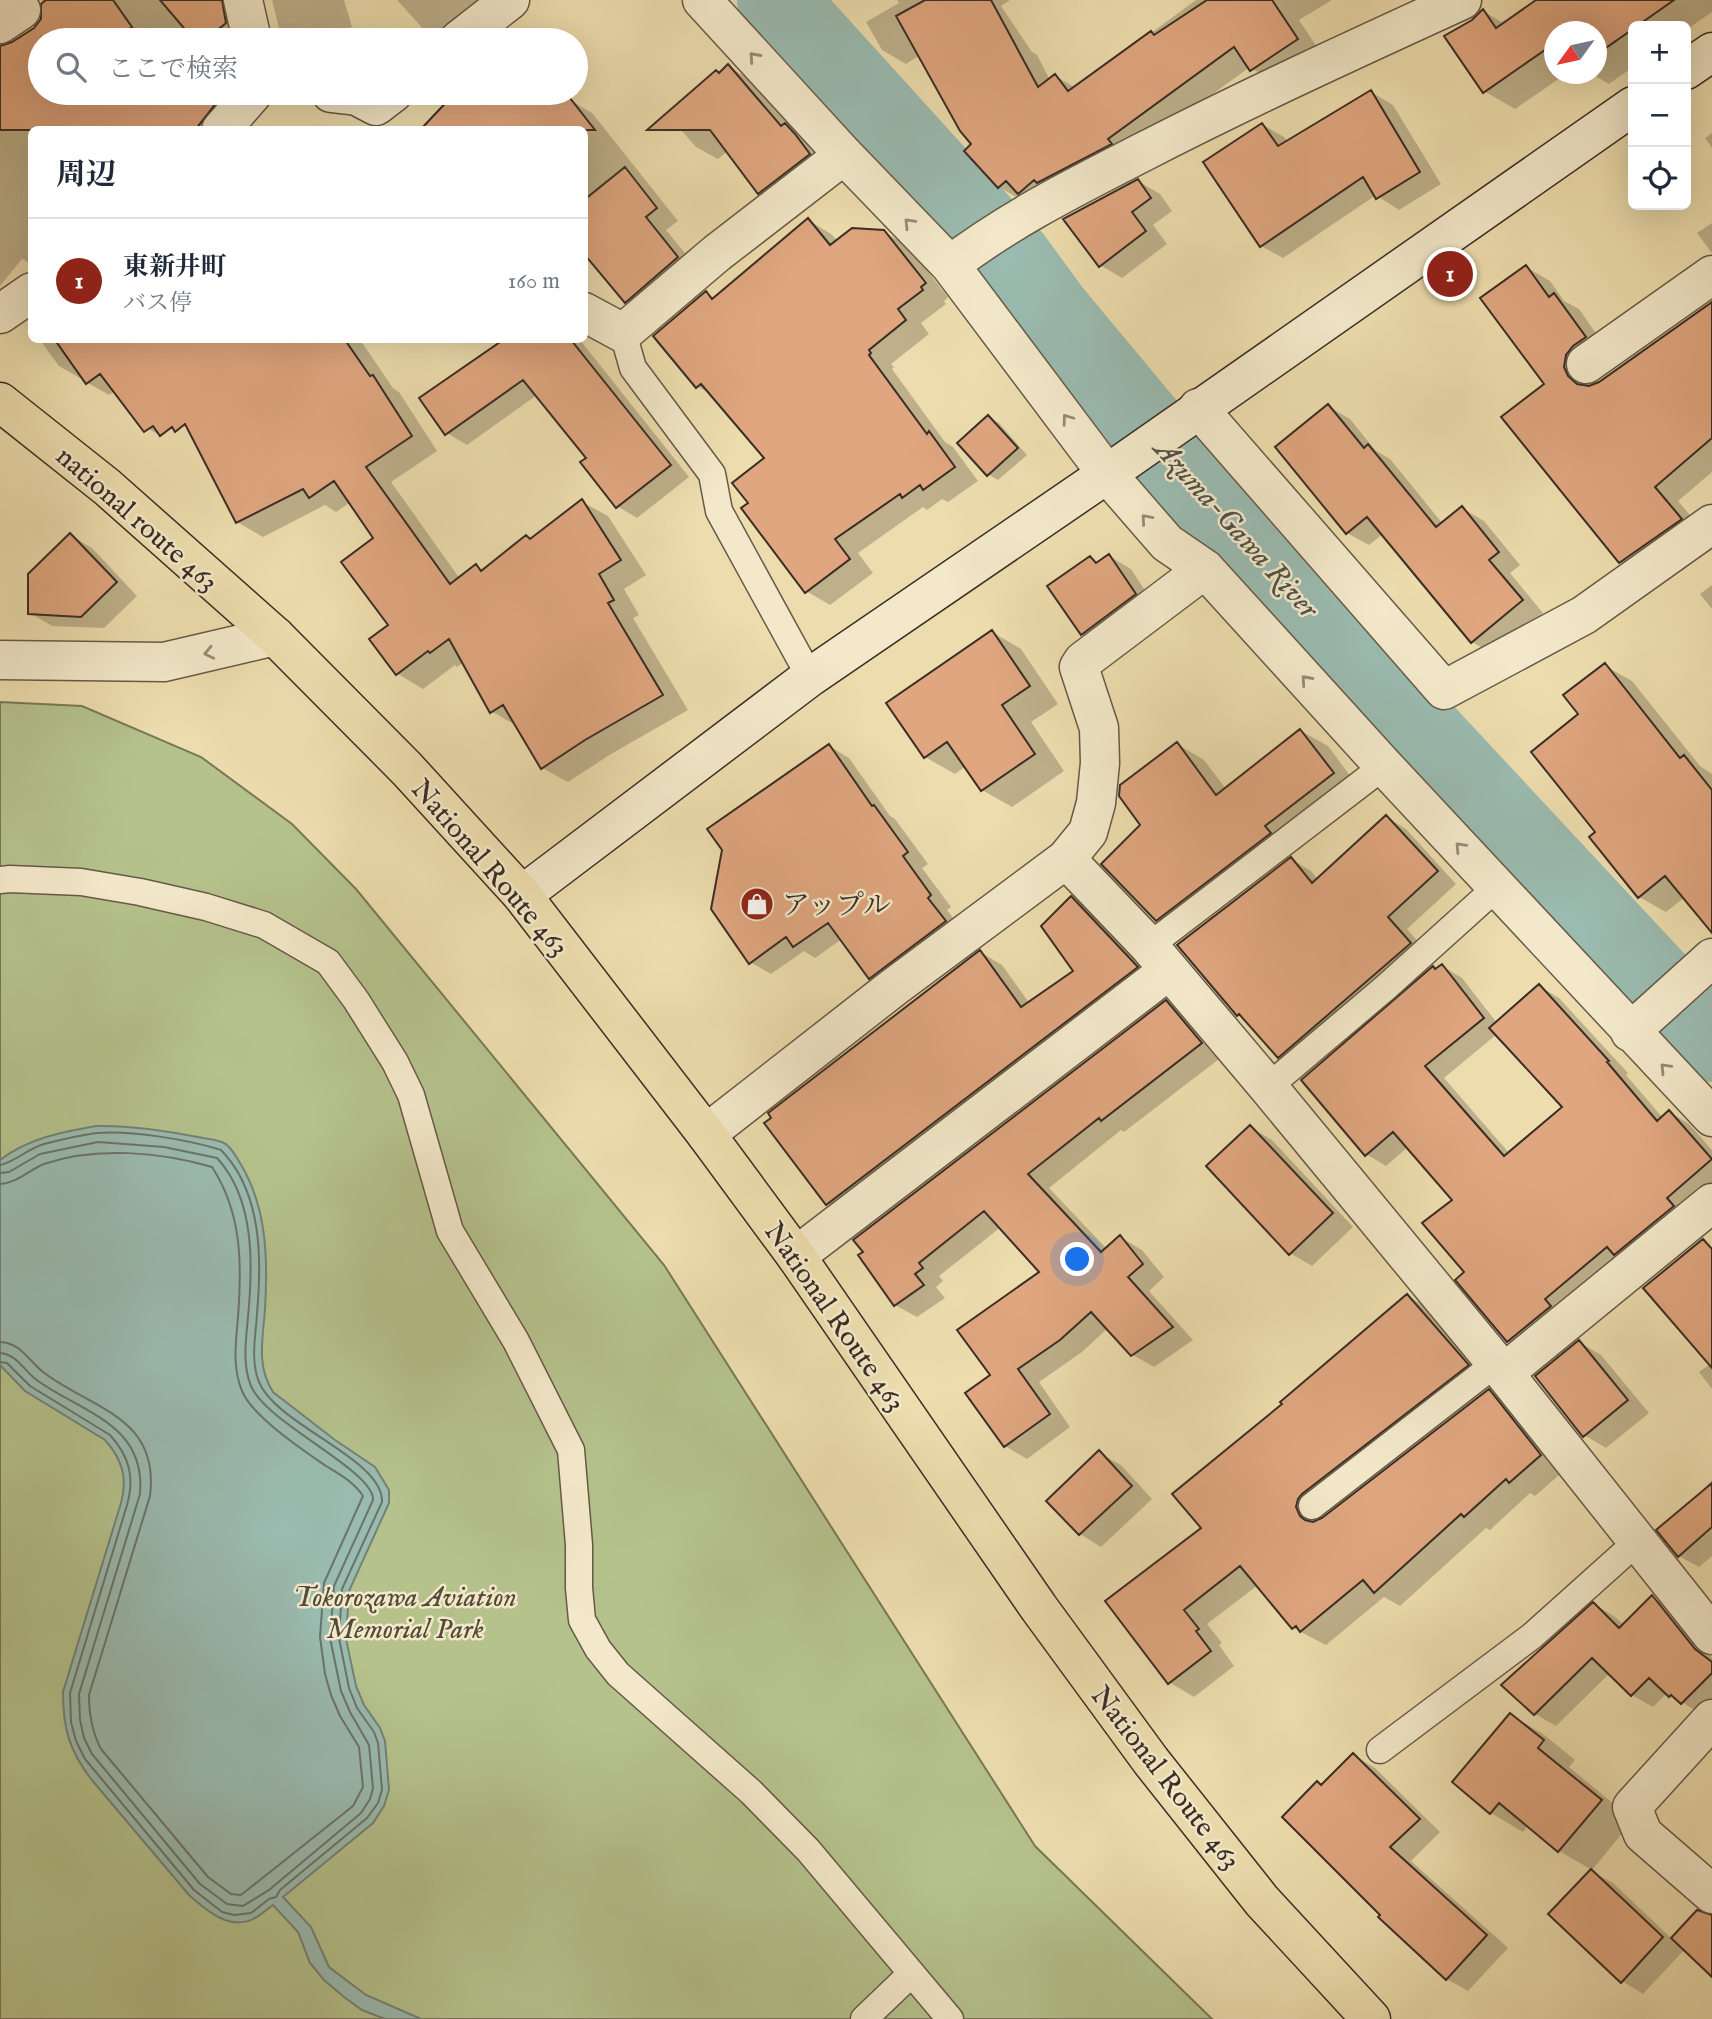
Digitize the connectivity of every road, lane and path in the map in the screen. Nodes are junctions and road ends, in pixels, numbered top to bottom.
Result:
1 (14, 0) edge
2 (243, 0) edge
3 (510, 0) edge
4 (702, 0) edge
5 (1462, 0) edge
6 (0, 24) edge
7 (249, 28) edge
8 (474, 28) edge
9 (1712, 52) edge
10 (1691, 67) edge
11 (243, 105) edge
12 (1628, 109) edge
13 (224, 126) edge
14 (844, 155) junction
15 (957, 260) junction
16 (1712, 275) edge
17 (28, 295) edge
18 (0, 314) edge
19 (588, 314) edge
20 (623, 332) junction
21 (1586, 364) dead end
22 (0, 402) edge
23 (1191, 414) junction
24 (1121, 465) junction
25 (1712, 524) edge
26 (1205, 569) junction
27 (275, 636) junction
28 (0, 660) edge
29 (810, 677) junction
30 (1384, 766) junction
31 (1066, 859) junction
32 (0, 880) edge
33 (1497, 887) junction
34 (522, 895) junction
35 (1159, 959) junction
36 (1702, 967) edge
37 (1637, 1026) junction
38 (1268, 1087) junction
39 (1712, 1117) edge
40 (706, 1134) junction
41 (1712, 1203) edge
42 (796, 1256) junction
43 (1499, 1368) junction
44 (1312, 1506) dead end
45 (1638, 1541) junction
46 (1712, 1635) edge
47 (1712, 1719) edge
48 (1380, 1750) dead end
49 (1712, 1894) edge
50 (911, 1974) junction
51 (864, 2019) edge
52 (950, 2019) edge
53 (1371, 2019) edge

1 - 6 street
2 - 7 street
3 - 8 street
14 -> 4 street
5 - 15 street
9 - 10 street
11 - 13 street
12 - 23 street
15 -> 14 street
14 - 20 street
24 -> 15 street
16 - 21 street
17 - 18 street
19 - 20 street
20 - 29 lane
22 - 27 highway, national route 463
23 - 24 street
23 - 25 street
26 -> 24 street
24 - 29 street
30 -> 26 street
26 - 31 street
27 -> 28 street
27 - 34 highway, National Route 463
29 - 34 street
33 -> 30 street
30 - 35 lane
31 - 35 street
31 - 40 street
32 - 50 lane
33 - 37 street
33 - 38 lane
34 - 40 highway, National Route 463
35 - 38 street
35 - 42 street
36 - 37 street
39 -> 37 street
38 - 43 street
40 - 42 highway, National Route 463
41 - 43 street
42 - 53 highway, National Route 463
43 - 44 lane
43 - 45 street
45 - 46 street
45 - 48 lane
47 - 49 street
50 - 51 lane
50 - 52 lane

